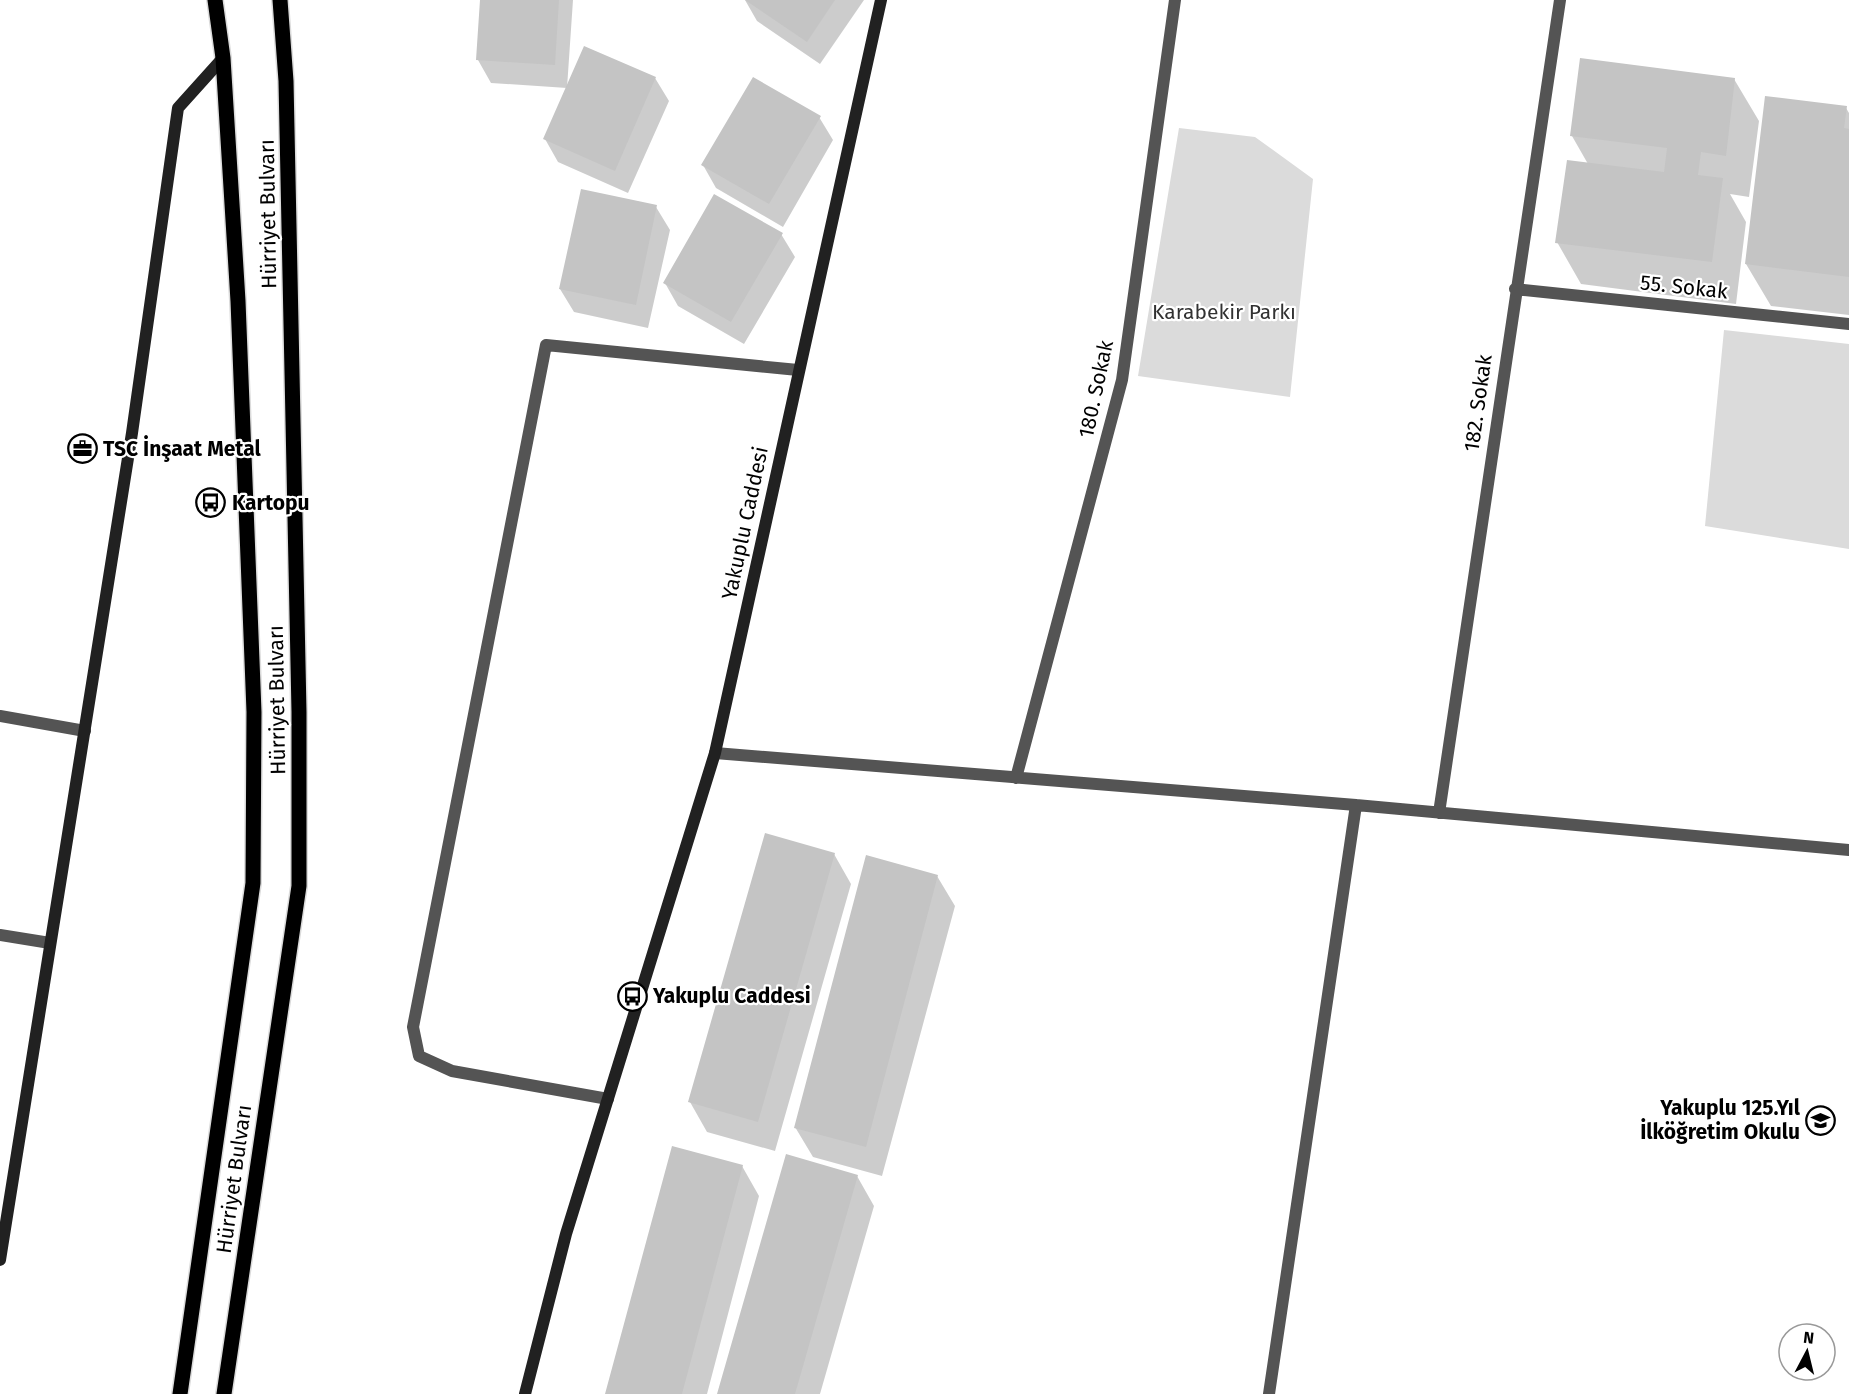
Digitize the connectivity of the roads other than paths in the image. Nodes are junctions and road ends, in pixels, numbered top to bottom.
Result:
1 (214, 0) edge
2 (279, 0) edge
3 (881, 0) edge
4 (1175, 0) edge
5 (1560, 0) edge
6 (223, 58) junction
7 (1515, 289) junction
8 (1849, 324) edge
9 (798, 370) junction
10 (0, 716) edge
11 (85, 731) junction
12 (716, 753) junction
13 (1016, 778) junction
14 (1356, 806) junction
15 (1439, 813) junction
16 (1849, 850) edge
17 (0, 935) edge
18 (50, 943) junction
19 (608, 1099) junction
20 (0, 1260) edge
21 (180, 1394) edge
22 (224, 1394) edge
23 (525, 1394) edge
24 (1269, 1394) edge

1 - 6 main road, Hürriyet Bulvarı
2 - 22 main road, Hürriyet Bulvarı
3 - 9 street, Yakuplu Caddesi
4 - 13 street, 180. Sokak
5 - 7 street, 182. Sokak
6 - 11 street
6 - 21 main road, Hürriyet Bulvarı
7 - 8 street, 55. Sokak
7 - 15 street, 182. Sokak
9 - 12 street, Yakuplu Caddesi
9 - 19 street
10 - 11 street
11 - 18 street
12 - 13 street
12 - 19 street, Yakuplu Caddesi
13 - 14 street
14 - 15 street
14 - 24 street
15 - 16 street
17 - 18 street
18 - 20 street
19 - 23 street, Yakuplu Caddesi

